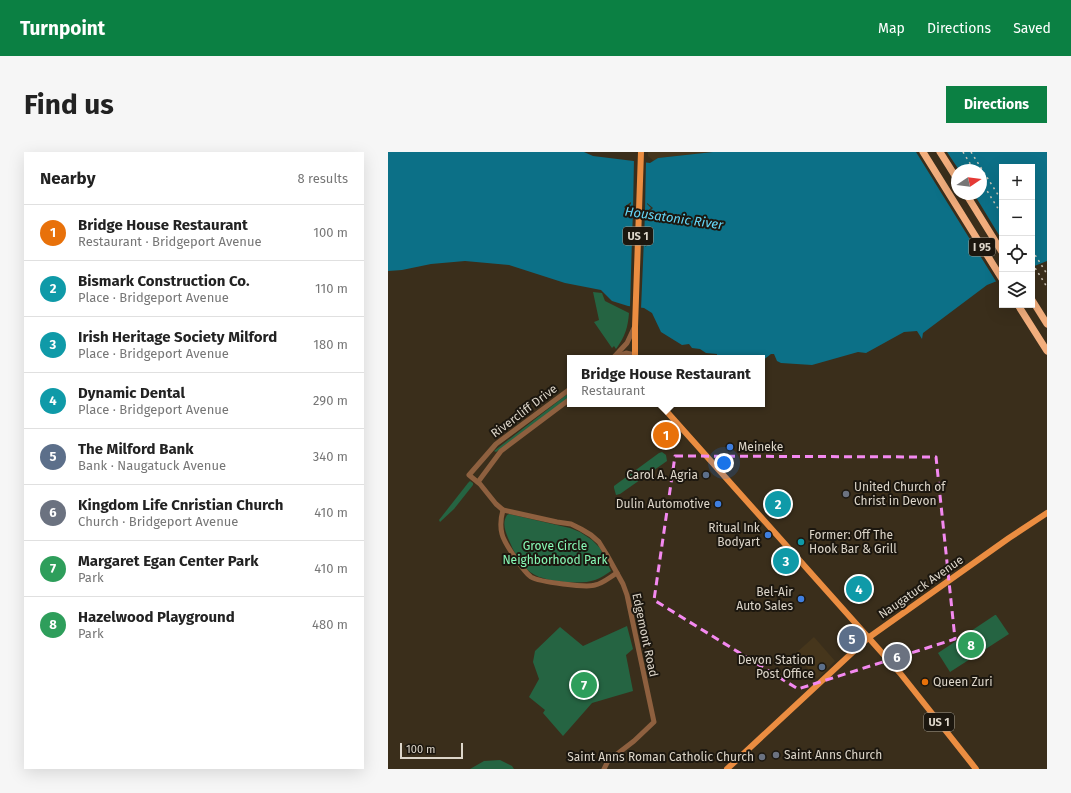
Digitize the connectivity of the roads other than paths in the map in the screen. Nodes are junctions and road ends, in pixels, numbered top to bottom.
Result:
1 (641, 152) edge
2 (923, 152) edge
3 (940, 152) edge
4 (951, 169) edge
5 (970, 200) edge
6 (999, 247) edge
7 (999, 274) edge
8 (1035, 305) edge
9 (1020, 308) edge
10 (635, 324) junction
11 (1047, 324) edge
12 (1047, 351) edge
13 (616, 355) edge
14 (621, 355) edge
15 (630, 355) edge
16 (634, 355) edge
17 (567, 391) edge
18 (567, 401) edge
19 (663, 407) edge
20 (490, 450) junction
21 (496, 456) junction
22 (478, 482) junction
23 (504, 510) junction
24 (1047, 513) edge
25 (617, 573) junction
26 (868, 638) junction
27 (604, 768) edge
28 (727, 769) edge
29 (976, 769) edge

1 - 10 main road, US 1
2 - 7 highway, I 95
3 - 4 highway
5 - 6 highway, I 95
8 - 11 highway
9 - 12 highway
10 - 13 street
10 - 16 main road, US 1
14 - 15 street
17 - 20 street, Rivercliff Drive
18 - 21 street, Rivercliff Drive
19 - 26 main road, US 1
20 - 21 street, Rivercliff Drive
20 - 22 street, Rivercliff Drive
21 - 22 street, Rivercliff Drive
22 - 23 street
23 - 25 street, Edgemont Road
23 - 25 street
24 - 26 main road, Naugatuck Avenue
25 - 27 street, Edgemont Road
26 - 28 main road, Naugatuck Avenue
26 - 29 main road, US 1

